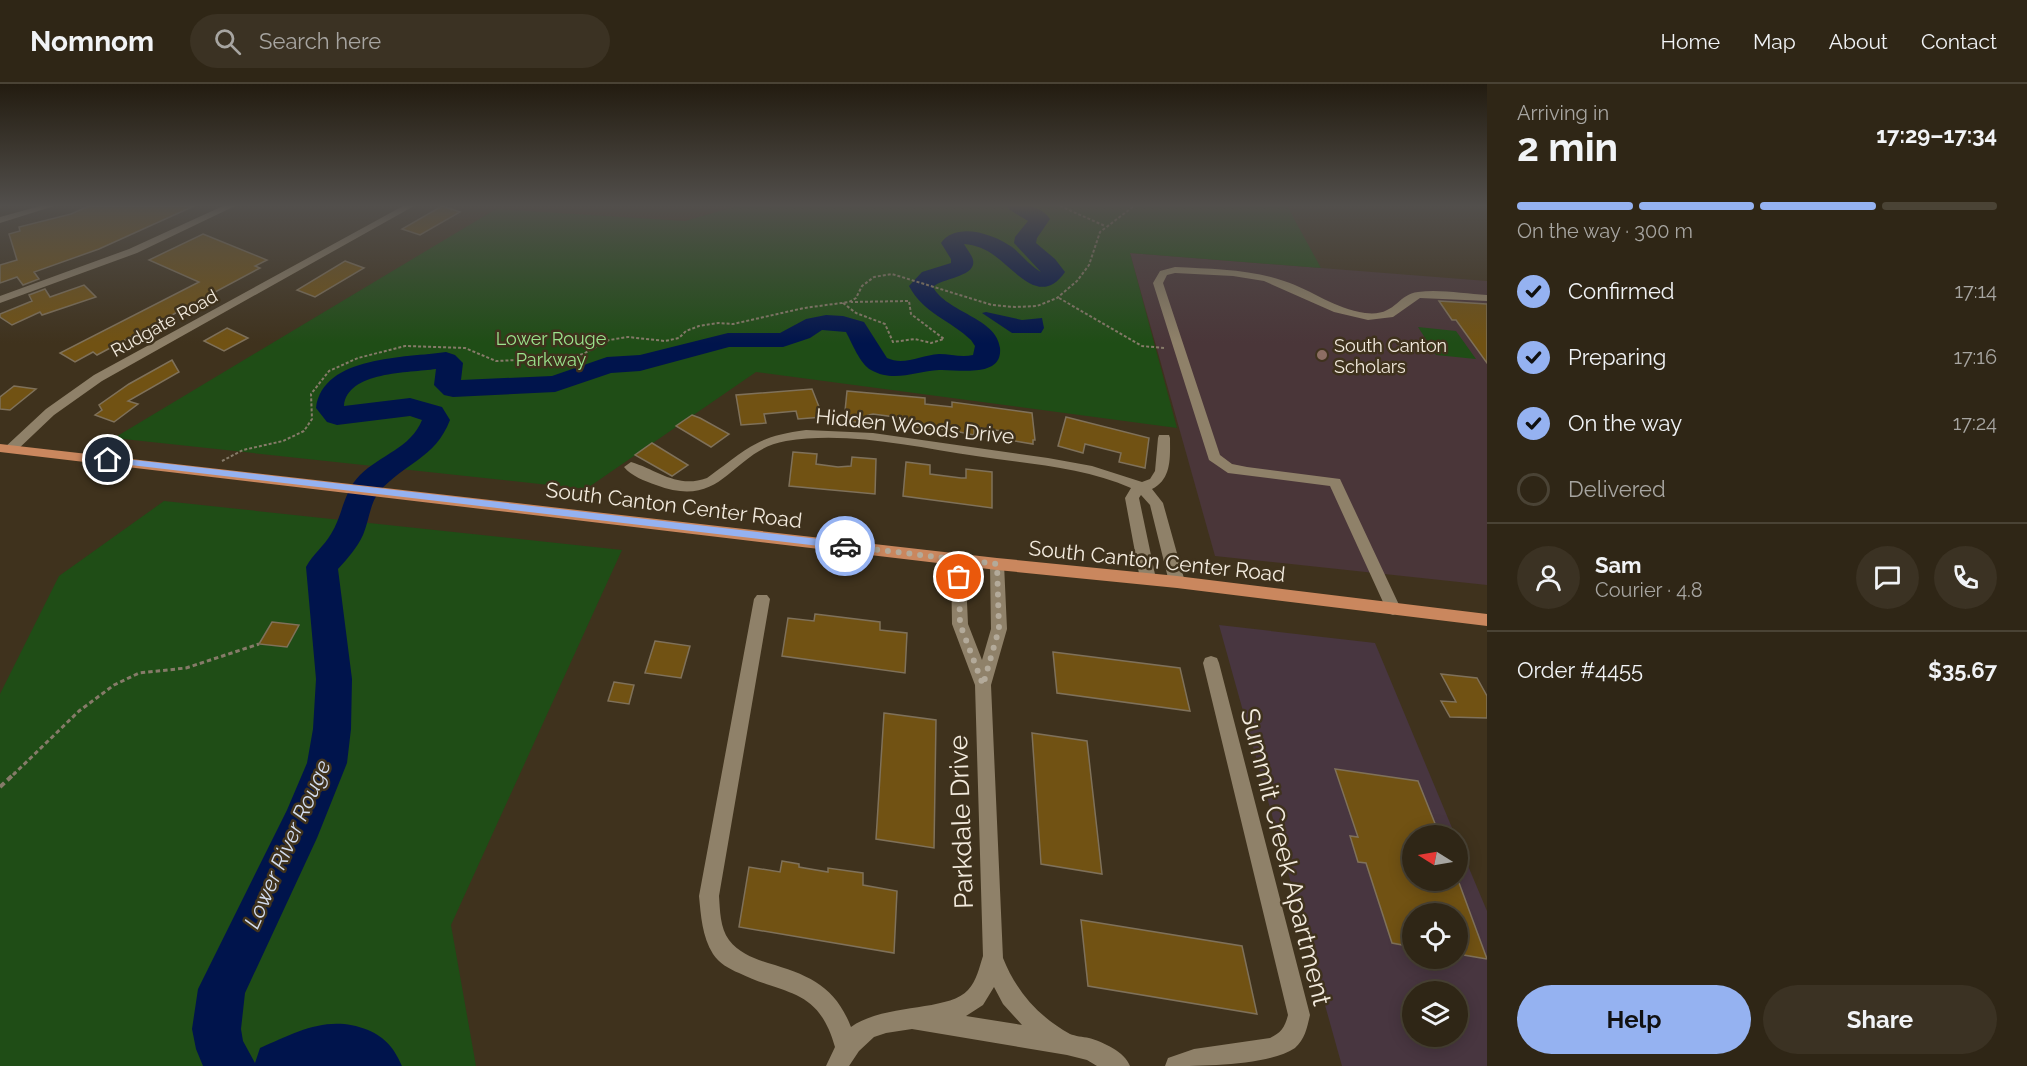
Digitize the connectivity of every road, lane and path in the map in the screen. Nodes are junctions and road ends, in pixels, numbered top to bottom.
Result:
1 (131, 252) edge
2 (326, 252) edge
3 (1092, 252) edge
4 (1059, 298) junction
5 (1487, 298) edge
6 (0, 300) edge
7 (849, 302) junction
8 (843, 303) junction
9 (1181, 350) junction
10 (1164, 438) dead end
11 (5, 449) edge
12 (631, 467) dead end
13 (211, 472) junction
14 (1139, 487) junction
15 (958, 559) junction
16 (997, 564) junction
17 (1148, 579) junction
18 (1177, 582) junction
19 (762, 599) dead end
20 (1393, 609) junction
21 (1487, 620) edge
22 (259, 644) dead end
23 (1211, 663) dead end
24 (983, 685) junction
25 (0, 788) edge
26 (993, 956) junction
27 (912, 1018) junction
28 (1067, 1044) junction
29 (842, 1057) edge
30 (1119, 1066) edge
31 (1176, 1066) edge

1 - 6 street
2 - 11 street, Rudgate Road
3 - 4 path
4 - 7 path
4 - 9 path
5 - 9 street
7 - 8 path
7 - 8 path
8 - 13 path
9 - 20 street
10 - 14 street
11 - 13 main road, South Canton Center Road
12 - 14 street, Hidden Woods Drive
13 - 15 main road, South Canton Center Road
14 - 17 street
14 - 18 street
15 - 16 main road, South Canton Center Road
15 - 24 street, Parkdale Drive
16 - 17 main road, South Canton Center Road
16 - 24 street, Parkdale Drive
17 - 18 main road, South Canton Center Road
18 - 20 main road, South Canton Center Road
19 - 29 street
20 - 21 main road, South Canton Center Road
22 - 25 path
23 - 31 street, Summit Creek Apartment
24 - 26 street, Parkdale Drive
26 - 27 street
26 - 28 street
27 - 28 street
27 - 29 street
28 - 30 street

